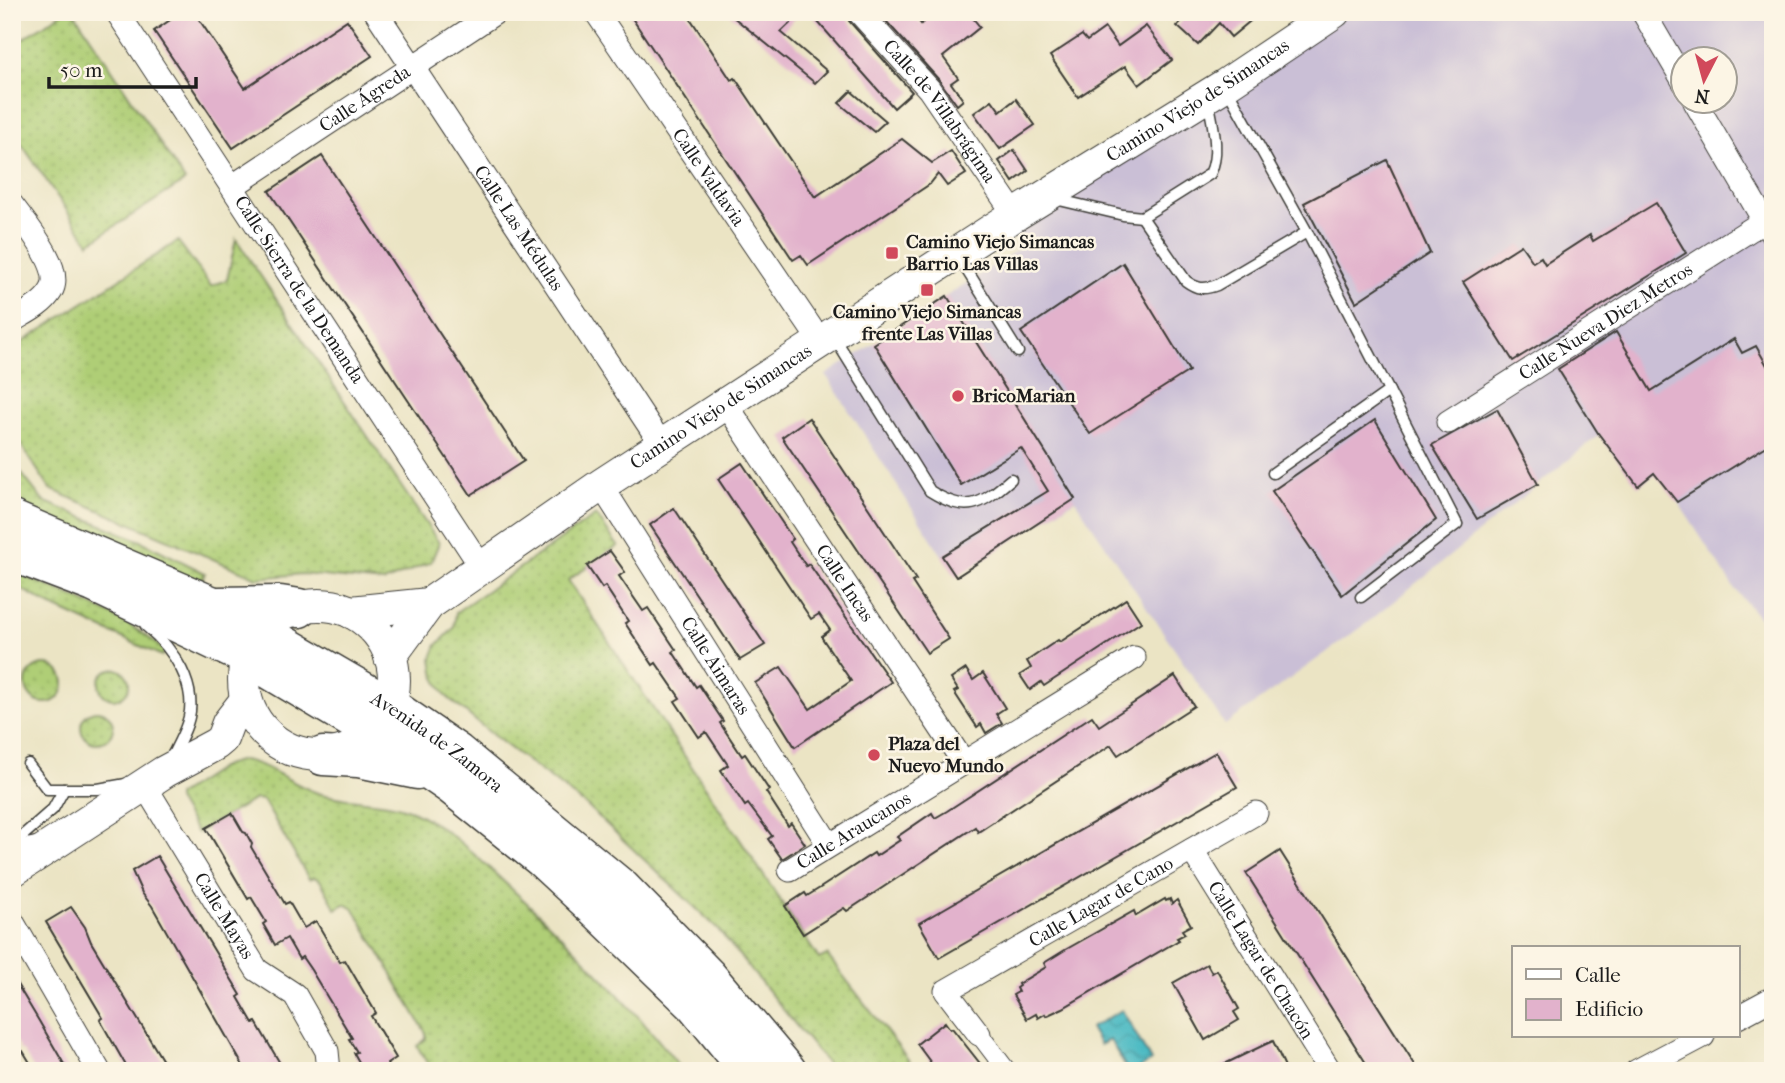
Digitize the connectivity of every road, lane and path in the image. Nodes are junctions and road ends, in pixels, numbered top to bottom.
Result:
1 (117, 12) edge
2 (376, 12) edge
3 (496, 12) edge
4 (596, 12) edge
5 (859, 12) edge
6 (1334, 12) edge
7 (1643, 12) edge
8 (1670, 58) edge
9 (412, 68) junction
10 (1216, 91) junction
11 (1703, 116) edge
12 (233, 186) junction
13 (1044, 197) junction
14 (12, 205) edge
15 (1015, 215) junction
16 (1142, 217) junction
17 (1768, 229) edge
18 (1307, 232) junction
19 (957, 254) junction
20 (12, 321) edge
21 (826, 338) junction
22 (1018, 352) dead end
23 (1390, 391) junction
24 (726, 404) junction
25 (1448, 422) dead end
26 (662, 445) junction
27 (1273, 473) dead end
28 (1011, 479) dead end
29 (601, 485) junction
30 (14, 542) edge
31 (482, 568) junction
32 (75, 588) dead end
33 (1361, 597) dead end
34 (429, 604) junction
35 (217, 606) junction
36 (299, 608) junction
37 (351, 612) junction
38 (132, 618) dead end
39 (255, 643) junction
40 (390, 657) junction
41 (1134, 658) dead end
42 (246, 700) junction
43 (382, 719) junction
44 (222, 739) junction
45 (276, 743) junction
46 (323, 756) junction
47 (964, 762) junction
48 (28, 764) dead end
49 (436, 775) junction
50 (155, 779) junction
51 (64, 789) junction
52 (118, 803) junction
53 (1256, 813) dead end
54 (829, 845) junction
55 (12, 846) edge
56 (1192, 850) junction
57 (790, 870) dead end
58 (12, 871) edge
59 (12, 921) edge
60 (1773, 998) edge
61 (1740, 1016) edge
62 (979, 1034) joint
63 (1699, 1038) edge
64 (99, 1071) edge
65 (329, 1071) edge
66 (750, 1071) edge
67 (787, 1071) edge
68 (1007, 1071) edge
69 (1330, 1071) edge
70 (1637, 1071) edge

1 - 12 street, Calle Sierra de la Demanda
2 - 9 street, Calle Las Médulas
3 - 9 street, Calle Ágreda
4 - 21 street, Calle Valdavia
5 - 15 street, Calle de Villabrágima
6 - 10 main road, Camino Viejo de Simancas
7 - 8 street
9 - 12 street, Calle Ágreda
9 - 26 street, Calle Las Médulas
10 - 13 main road, Camino Viejo de Simancas
10 - 16 lane
10 - 18 lane
11 - 17 street
12 - 31 street, Calle Sierra de la Demanda
13 - 15 main road, Camino Viejo de Simancas
13 - 16 lane
14 - 20 street
15 - 19 main road, Camino Viejo de Simancas
16 - 18 lane
17 - 25 street, Calle Nueva Diez Metros
18 - 23 lane
19 - 21 main road, Camino Viejo de Simancas
19 - 22 lane
21 - 24 main road, Camino Viejo de Simancas
21 - 28 lane
23 - 27 lane
23 - 33 lane
24 - 26 main road, Camino Viejo de Simancas
24 - 47 street, Calle Incas
26 - 29 main road, Camino Viejo de Simancas
29 - 31 main road, Camino Viejo de Simancas
29 - 54 street, Calle Aimaras
30 - 32 lane
30 - 35 highway, Avenida de Zamora
30 - 39 highway, Avenida de Zamora
31 - 34 main road, Camino Viejo de Simancas
34 - 37 main road, Camino Viejo de Simancas
34 - 40 main road, Camino Viejo de Simancas
35 - 36 highway
35 - 39 highway, Avenida de Zamora
36 - 37 main road
36 - 39 main road
37 - 40 main road
38 - 50 lane
39 - 42 main road
39 - 43 highway, Avenida de Zamora
40 - 43 main road
41 - 47 street, Calle Araucanos
42 - 44 main road
42 - 45 main road
43 - 46 main road
43 - 49 highway, Avenida de Zamora
43 - 67 highway, Avenida de Zamora
44 - 45 main road
44 - 50 main road
45 - 46 main road
46 - 49 highway
47 - 54 street, Calle Araucanos
48 - 51 lane
49 - 66 highway, Avenida de Zamora
50 - 51 lane
50 - 52 main road
50 - 65 street, Calle Mayas
51 - 55 lane
52 - 55 lane
52 - 58 main road
53 - 56 street, Calle Lagar de Cano
54 - 57 street, Calle Araucanos
56 - 62 street, Calle Lagar de Cano
56 - 69 street, Calle Lagar de Chacón
59 - 64 street
60 - 61 street
62 - 68 street
63 - 70 street

